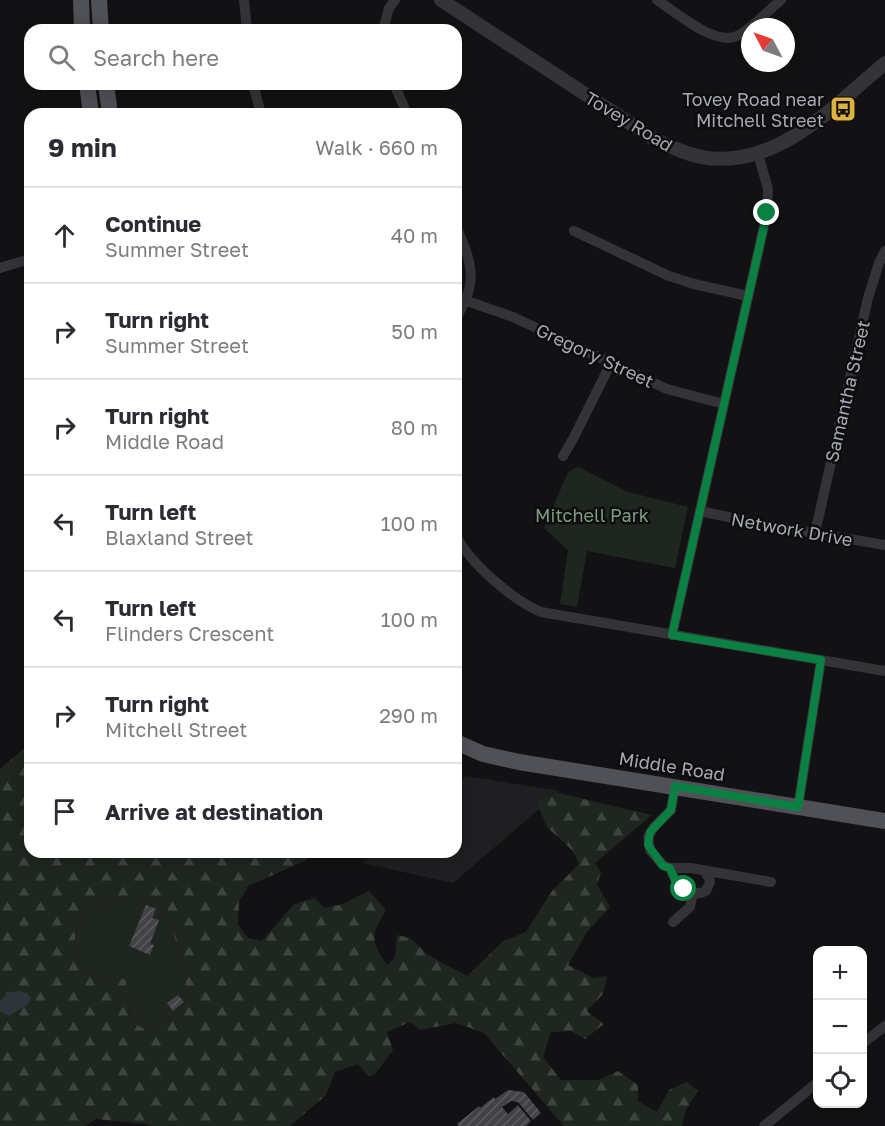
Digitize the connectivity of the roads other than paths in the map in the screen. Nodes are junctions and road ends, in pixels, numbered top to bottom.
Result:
1 (81, 0) edge
2 (99, 0) edge
3 (244, 0) edge
4 (395, 0) edge
5 (441, 0) edge
6 (657, 0) edge
7 (781, 0) edge
8 (82, 24) edge
9 (101, 24) edge
10 (246, 24) edge
11 (384, 24) edge
12 (885, 63) edge
13 (88, 90) edge
14 (107, 90) edge
15 (255, 90) edge
16 (397, 90) edge
17 (90, 108) edge
18 (109, 108) edge
19 (259, 108) edge
20 (404, 108) edge
21 (758, 154) junction
22 (574, 231) dead end
23 (462, 240) edge
24 (885, 251) edge
25 (24, 261) edge
26 (0, 268) edge
27 (748, 296) junction
28 (467, 301) junction
29 (462, 309) edge
30 (611, 363) junction
31 (724, 404) junction
32 (563, 456) dead end
33 (700, 511) junction
34 (815, 533) junction
35 (462, 544) edge
36 (885, 545) edge
37 (672, 635) junction
38 (821, 660) junction
39 (885, 671) edge
40 (462, 745) edge
41 (675, 786) junction
42 (798, 807) junction
43 (885, 821) edge
44 (670, 868) junction
45 (704, 871) junction
46 (771, 882) dead end
47 (693, 893) junction
48 (673, 921) dead end
49 (885, 1026) edge
50 (867, 1040) edge
51 (813, 1086) edge
52 (764, 1126) edge

1 - 8 main road
2 - 9 main road
3 - 10 street
4 - 11 street
5 - 21 street, Tovey Road
6 - 7 street
12 - 21 street, Tovey Road
13 - 17 main road
14 - 18 main road
15 - 19 street
16 - 20 street
21 - 27 street
22 - 27 street
23 - 28 street
24 - 34 street, Samantha Street
25 - 26 street
27 - 31 street
28 - 29 street
28 - 30 street, Gregory Street
30 - 31 street, Gregory Street
30 - 32 street
31 - 33 street
33 - 34 street, Network Drive
33 - 37 street
34 - 36 street, Network Drive
35 - 37 street
37 - 38 street
38 - 39 street
38 - 42 street
40 - 41 main road, Middle Road
41 - 42 main road, Middle Road
41 - 44 street
42 - 43 main road, Middle Road
44 - 45 street
44 - 47 street
45 - 46 street
45 - 47 street
47 - 48 street
49 - 50 street
51 - 52 street

